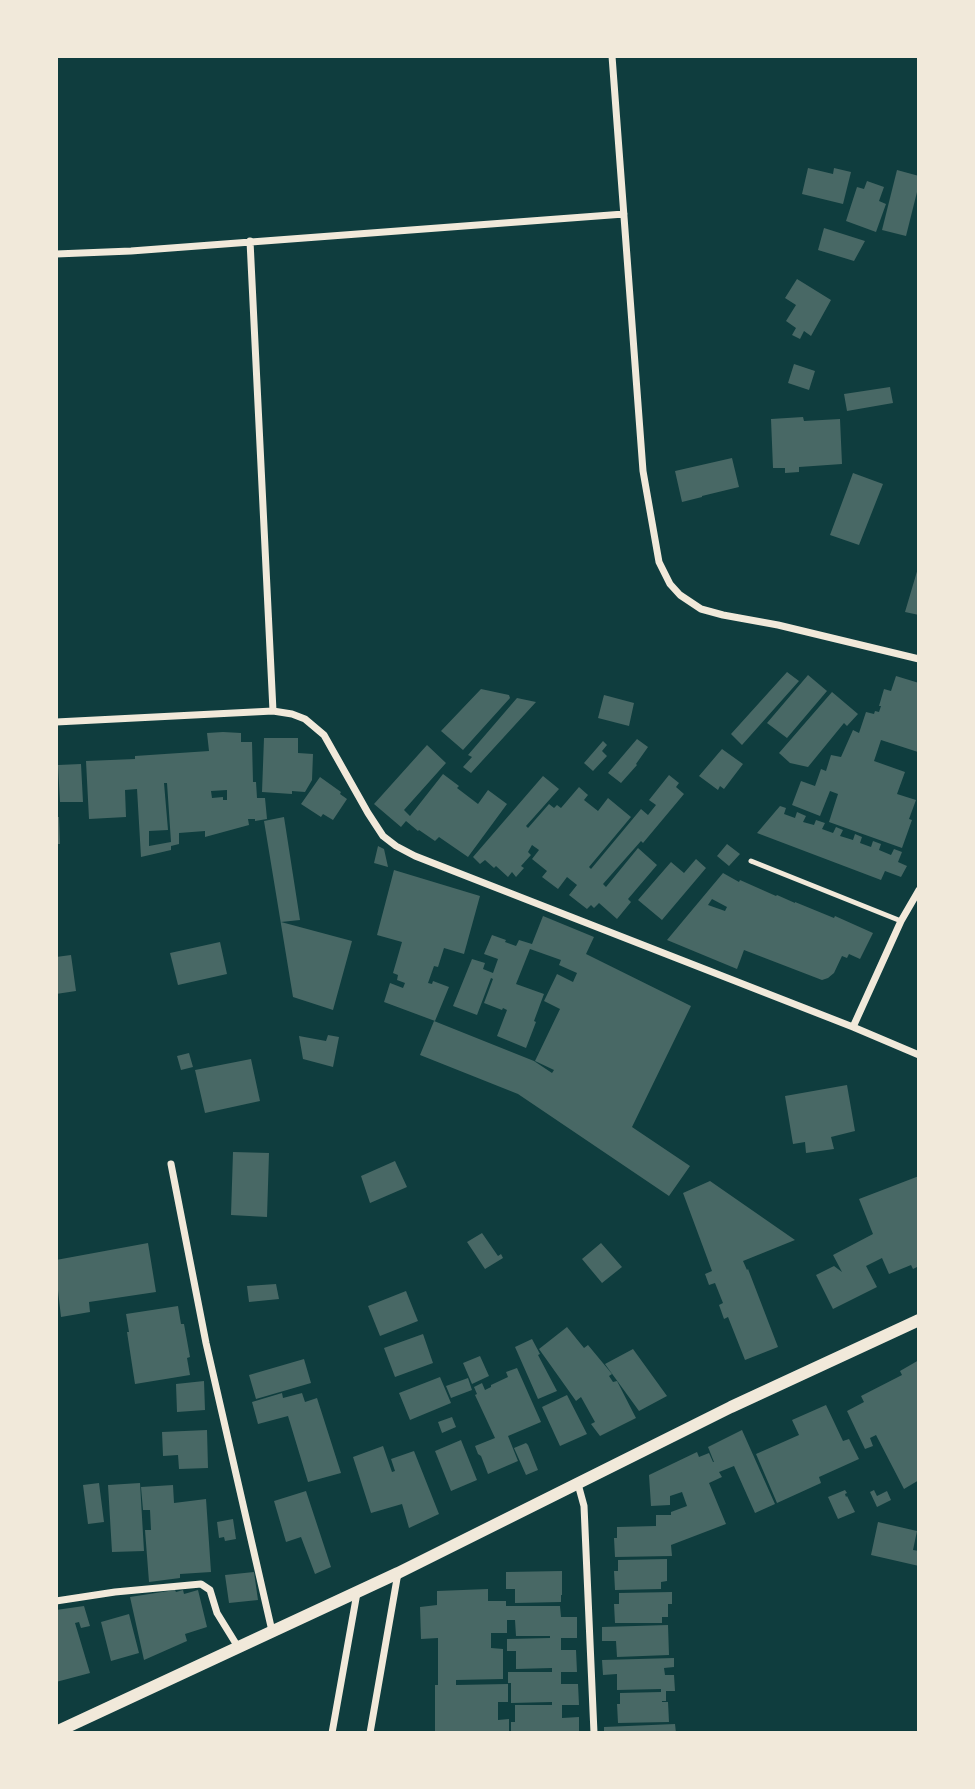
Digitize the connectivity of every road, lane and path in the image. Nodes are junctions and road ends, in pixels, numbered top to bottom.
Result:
1 (612, 56) edge
2 (624, 214) junction
3 (250, 241) junction
4 (56, 254) edge
5 (919, 659) edge
6 (273, 710) junction
7 (56, 722) edge
8 (751, 860) dead end
9 (919, 890) edge
10 (901, 921) junction
11 (853, 1027) junction
12 (919, 1055) edge
13 (172, 1164) dead end
14 (919, 1320) edge
15 (578, 1484) junction
16 (398, 1573) junction
17 (356, 1593) junction
18 (56, 1601) edge
19 (272, 1631) junction
20 (238, 1647) junction
21 (56, 1732) edge
22 (332, 1733) edge
23 (370, 1733) edge
24 (594, 1733) edge

1 - 2 street
2 - 3 street
2 - 5 street
3 - 4 street
3 - 6 street
6 - 7 street
6 - 11 street
8 - 10 lane
9 - 10 street
10 - 11 street
11 - 12 street
13 - 19 street
14 - 15 street
15 - 16 street
15 - 24 street
16 - 17 street
16 - 23 street
17 - 19 street
17 - 22 street
18 - 20 street
19 - 20 street
20 - 21 street

